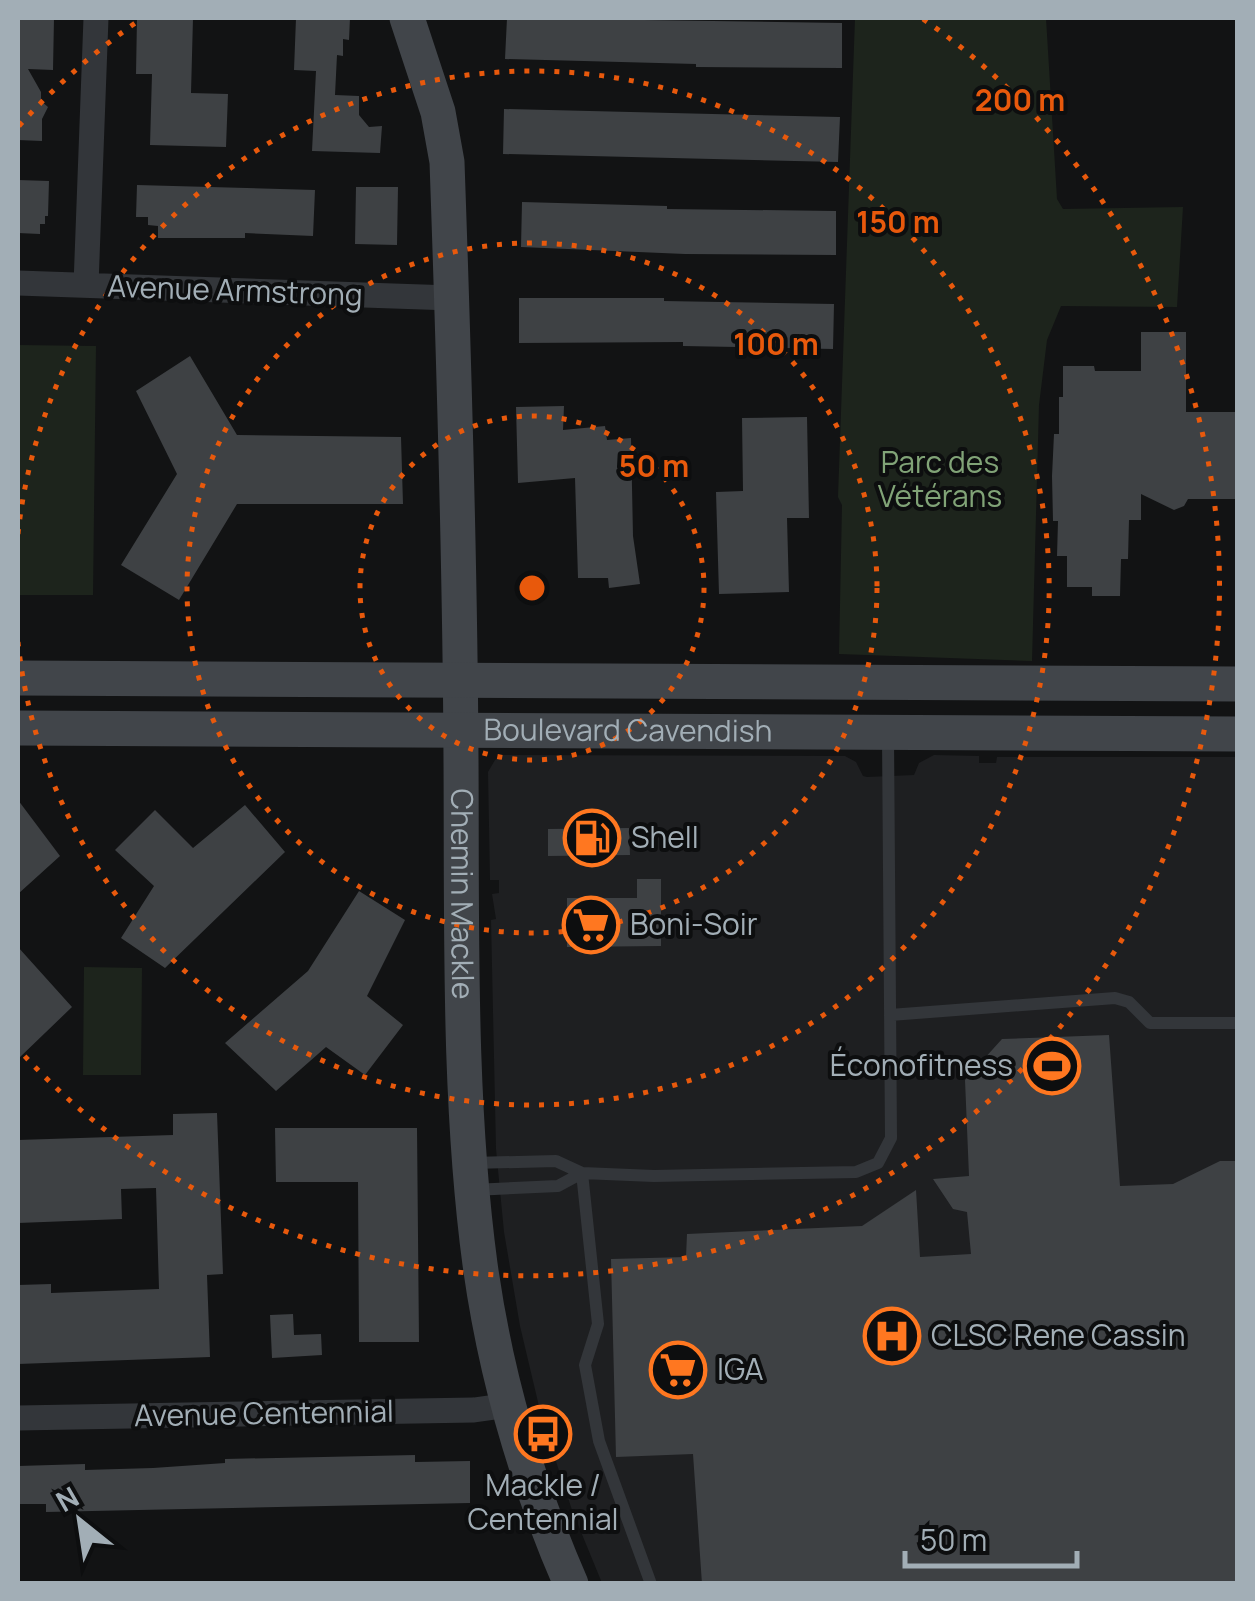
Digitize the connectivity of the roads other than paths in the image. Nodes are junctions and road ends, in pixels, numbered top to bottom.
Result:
1 (96, 18) edge
2 (407, 18) edge
3 (18, 283) edge
4 (86, 285) junction
5 (452, 298) junction
6 (18, 678) edge
7 (459, 682) junction
8 (1238, 684) edge
9 (18, 728) edge
10 (461, 731) junction
11 (888, 732) junction
12 (1238, 734) edge
13 (890, 1015) junction
14 (1238, 1022) edge
15 (582, 1173) junction
16 (471, 1177) junction
17 (509, 1404) junction
18 (18, 1418) edge
19 (571, 1584) edge
20 (650, 1584) edge

1 - 4 street
2 - 5 main road, Chemin Mackle
3 - 4 street, Avenue Armstrong
4 - 5 street, Avenue Armstrong
5 - 7 main road, Chemin Mackle
6 - 7 main road, Boulevard Cavendish
7 - 8 main road, Boulevard Cavendish
7 - 10 main road, Chemin Mackle
9 - 10 main road, Boulevard Cavendish
10 - 11 main road, Boulevard Cavendish
10 - 16 main road, Chemin Mackle
11 - 12 main road, Boulevard Cavendish
11 - 13 lane
13 - 14 lane
13 - 15 lane
15 - 16 lane
15 - 16 lane
15 - 20 lane
16 - 17 main road, Chemin Mackle
17 - 18 street, Avenue Centennial
17 - 19 main road, Chemin Mackle

